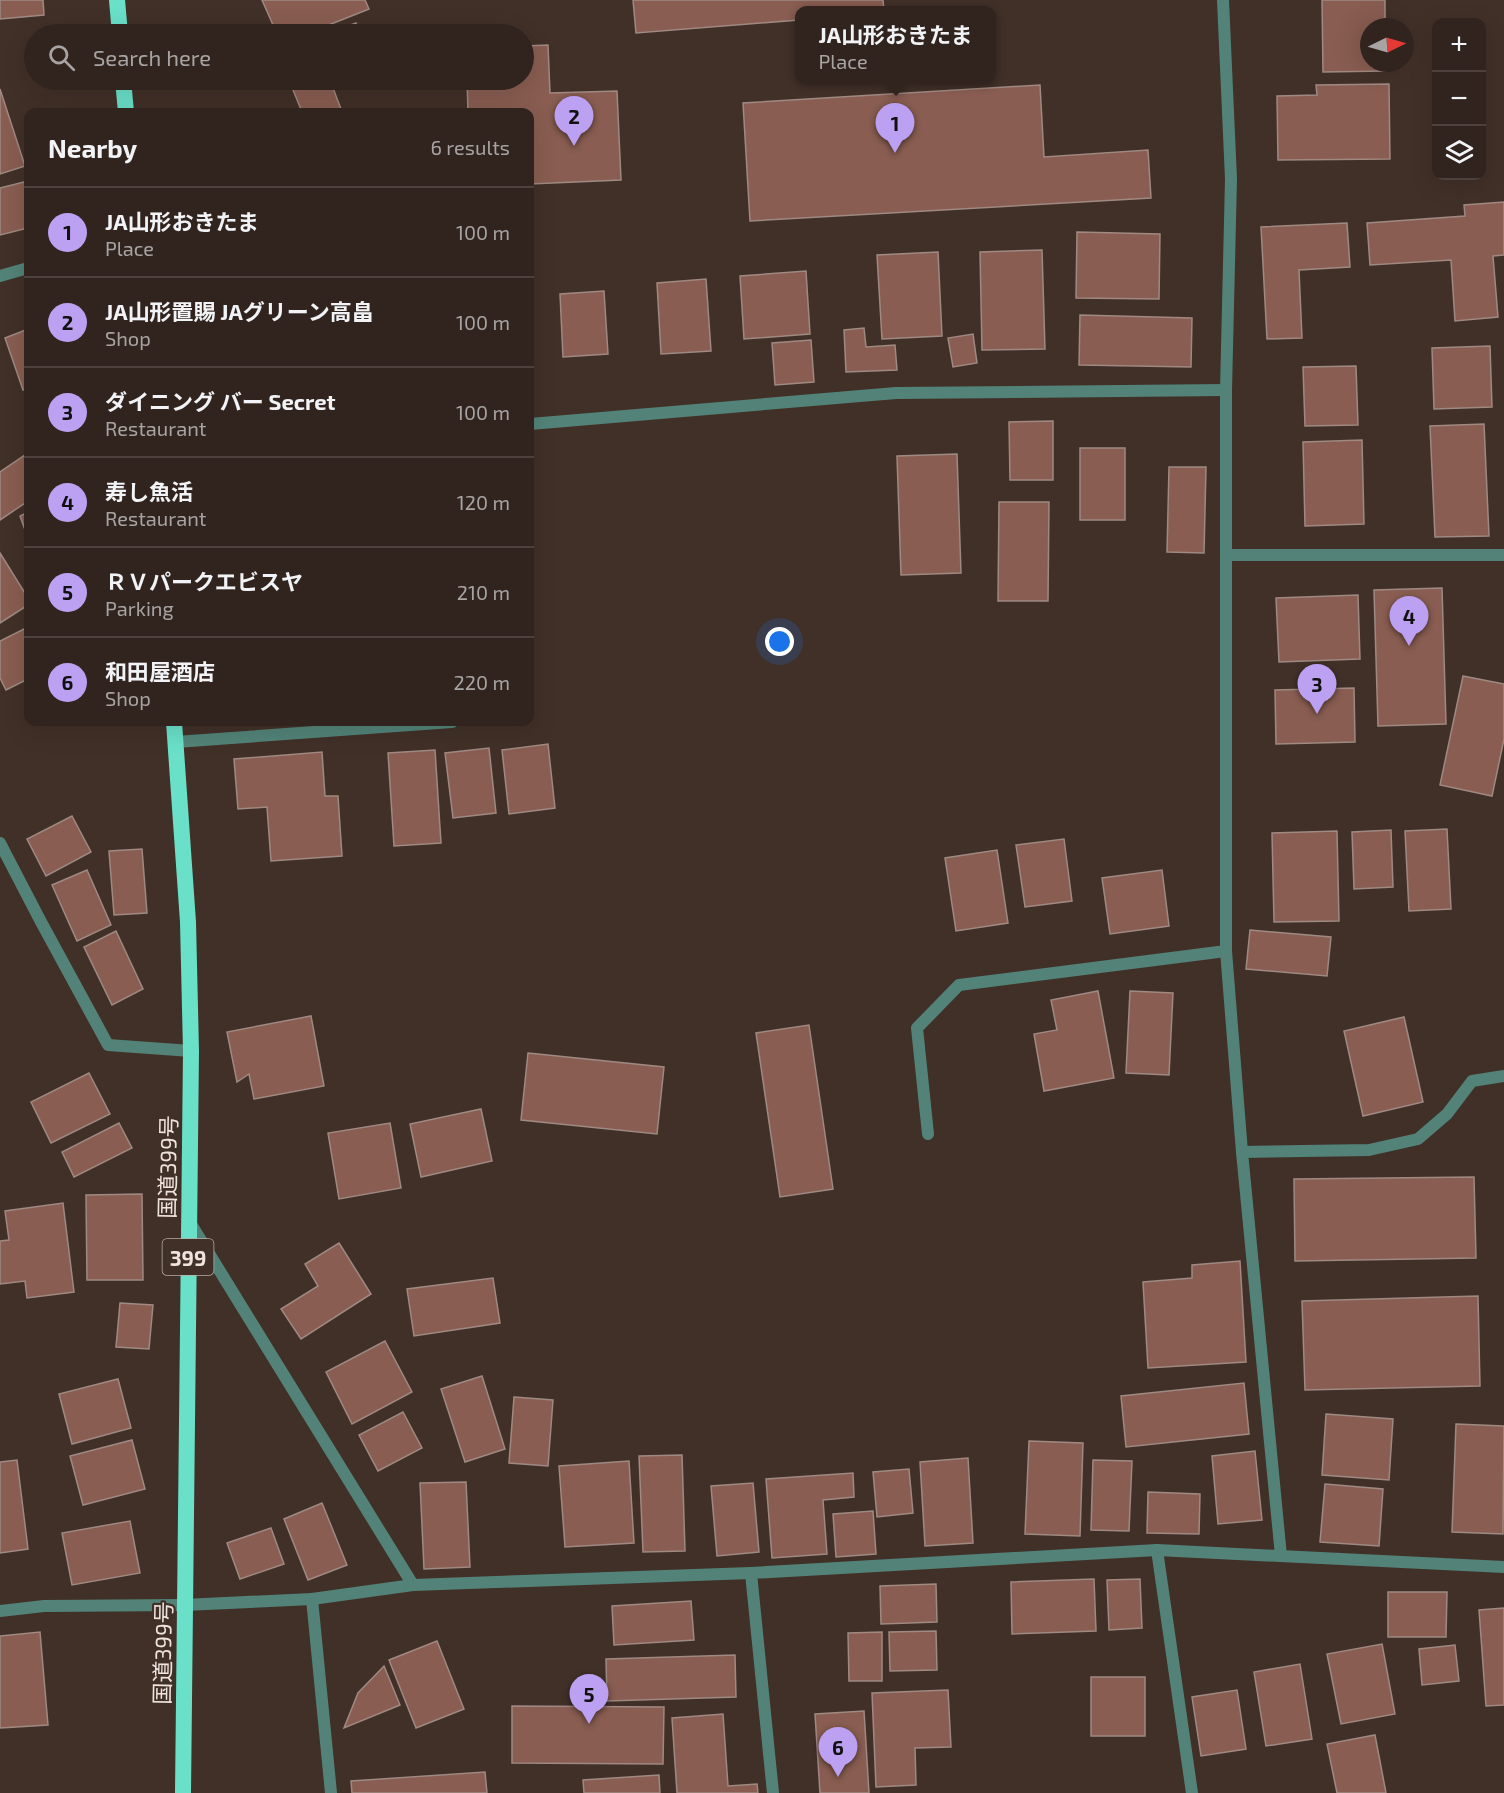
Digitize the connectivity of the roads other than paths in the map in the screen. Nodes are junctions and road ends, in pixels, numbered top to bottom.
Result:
1 (117, 0) edge
2 (1223, 0) edge
3 (119, 24) edge
4 (124, 90) edge
5 (126, 108) edge
6 (24, 269) edge
7 (0, 276) edge
8 (1227, 390) junction
9 (534, 424) edge
10 (1226, 555) junction
11 (1504, 555) edge
12 (174, 726) edge
13 (397, 726) edge
14 (176, 742) junction
15 (0, 843) edge
16 (1226, 951) junction
17 (191, 1051) junction
18 (1504, 1076) edge
19 (928, 1134) dead end
20 (1242, 1152) junction
21 (189, 1220) junction
22 (1157, 1550) junction
23 (1281, 1556) junction
24 (1504, 1567) edge
25 (751, 1573) junction
26 (413, 1585) junction
27 (312, 1599) junction
28 (184, 1605) junction
29 (0, 1611) edge
30 (183, 1793) edge
31 (331, 1793) edge
32 (773, 1793) edge
33 (1192, 1793) edge

1 - 3 highway
2 - 8 street
4 - 5 highway
6 - 7 street
8 - 9 street
8 - 10 street
10 - 11 street
10 - 16 street
12 - 14 highway, 国道399号 / 399
13 - 14 street
14 - 17 highway, 国道399号 / 399
15 - 17 street
16 - 19 street
16 - 20 street
17 - 21 highway, 国道399号 / 399
18 - 20 street
20 - 23 street
21 - 26 street
21 - 28 highway, 国道399号 / 399
22 - 23 street
22 - 25 street
22 - 33 street
23 - 24 street
25 - 26 street
25 - 32 street
26 - 27 street
27 - 28 street
27 - 31 street
28 - 29 street
28 - 30 highway, 国道399号 / 399

